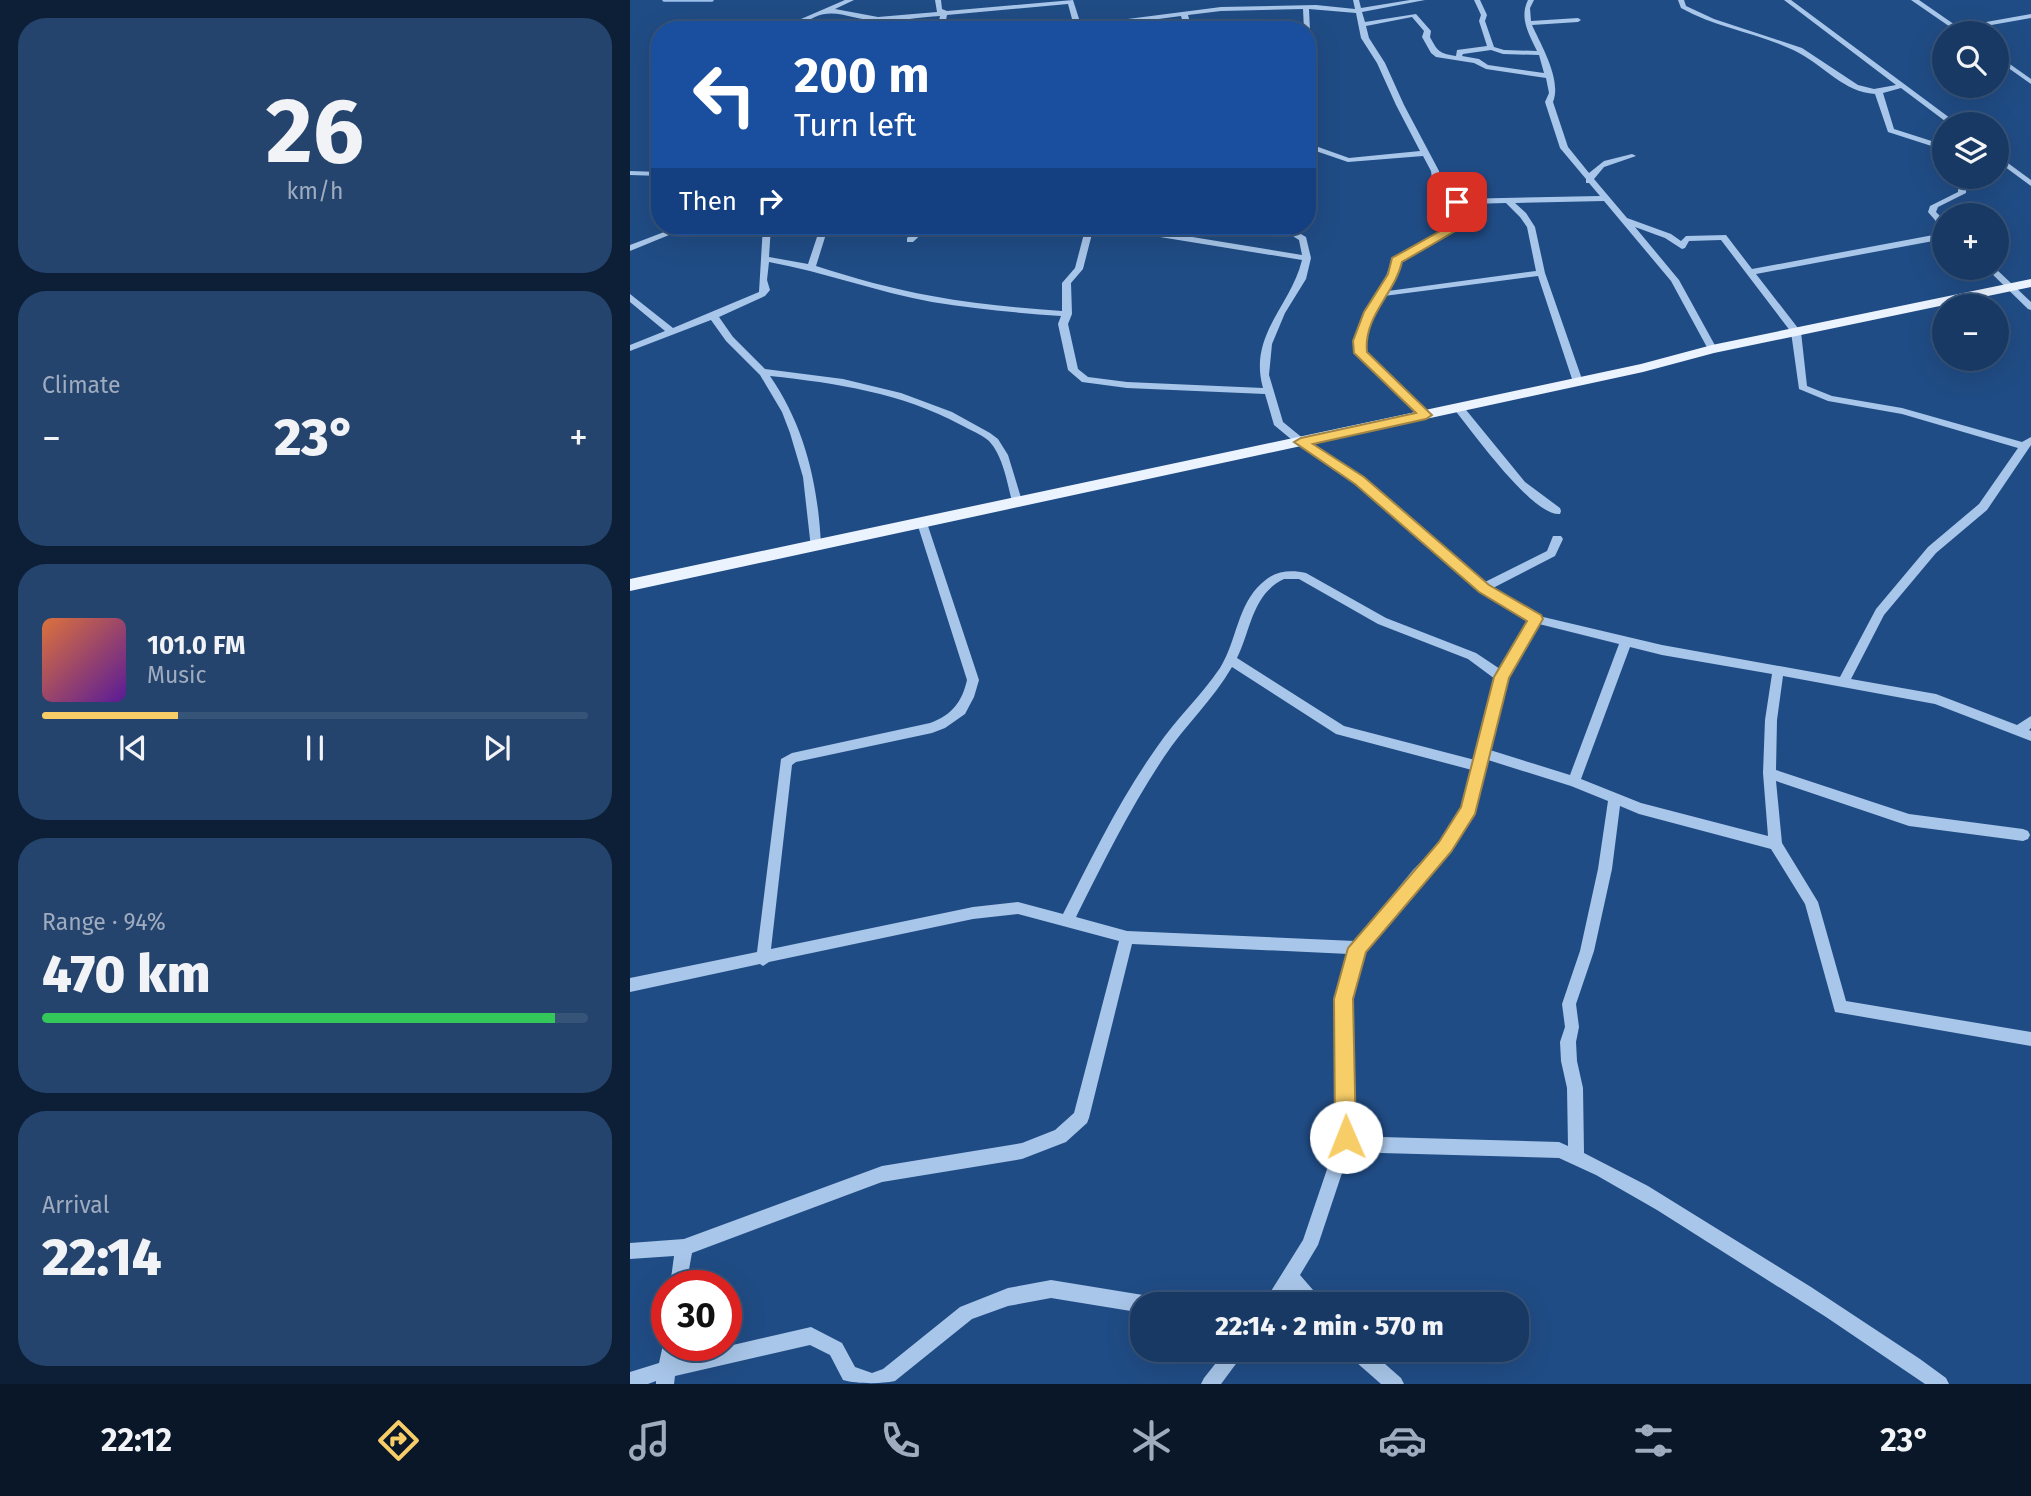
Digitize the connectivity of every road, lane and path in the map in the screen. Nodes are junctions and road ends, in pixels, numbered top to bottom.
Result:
1 (851, 0) edge
2 (938, 0) edge
3 (1220, 0) edge
4 (1356, 0) edge
5 (1422, 0) edge
6 (1477, 0) edge
7 (1531, 0) edge
8 (1681, 0) edge
9 (1787, 0) edge
10 (1914, 0) edge
11 (1070, 1) edge
12 (1306, 7) junction
13 (1221, 9) junction
14 (828, 10) junction
15 (1358, 11) junction
16 (944, 12) junction
17 (1184, 13) junction
18 (2031, 16) edge
19 (900, 17) junction
20 (1578, 20) dead end
21 (802, 21) edge
22 (897, 21) edge
23 (942, 21) edge
24 (1077, 21) edge
25 (1128, 21) edge
26 (1186, 21) edge
27 (1307, 21) edge
28 (1945, 21) edge
29 (2007, 21) edge
30 (1528, 23) junction
31 (1362, 25) junction
32 (1491, 48) junction
33 (1543, 53) junction
34 (1458, 58) junction
35 (2009, 66) edge
36 (1547, 76) junction
37 (2031, 82) edge
38 (1900, 86) junction
39 (1879, 93) junction
40 (1937, 112) edge
41 (1932, 144) edge
42 (1316, 148) edge
43 (1426, 153) junction
44 (1632, 156) dead end
45 (2009, 166) edge
46 (651, 172) edge
47 (630, 173) edge
48 (1589, 181) junction
49 (2029, 181) edge
50 (1962, 189) edge
51 (1608, 198) junction
52 (1466, 202) junction
53 (1510, 203) junction
54 (1940, 203) edge
55 (1622, 219) junction
56 (664, 235) edge
57 (766, 235) edge
58 (820, 235) edge
59 (916, 235) edge
60 (1088, 235) edge
61 (1166, 235) edge
62 (1296, 235) edge
63 (1932, 238) edge
64 (910, 240) dead end
65 (630, 248) edge
66 (1307, 258) junction
67 (765, 259) junction
68 (811, 267) junction
69 (1750, 272) junction
70 (1541, 273) junction
71 (2003, 280) edge
72 (2031, 283) edge
73 (2011, 287) junction
74 (1382, 294) junction
75 (630, 297) edge
76 (2031, 307) edge
77 (1067, 314) junction
78 (715, 316) junction
79 (670, 331) junction
80 (1796, 332) junction
81 (630, 348) edge
82 (1712, 349) junction
83 (762, 372) junction
84 (793, 375) junction
85 (1578, 382) junction
86 (776, 391) junction
87 (1267, 391) junction
88 (1458, 407) junction
89 (1426, 415) junction
90 (1301, 442) junction
91 (2028, 443) edge
92 (1017, 501) junction
93 (1556, 510) dead end
94 (922, 523) junction
95 (1558, 539) dead end
96 (815, 545) junction
97 (630, 584) edge
98 (1484, 589) junction
99 (1536, 619) junction
100 (1626, 642) junction
101 (1231, 660) junction
102 (1779, 672) junction
103 (1502, 677) junction
104 (1843, 682) junction
105 (2031, 721) edge
106 (2025, 734) edge
107 (1480, 760) junction
108 (1769, 773) junction
109 (1574, 782) junction
110 (1615, 799) junction
111 (2022, 835) dead end
112 (1775, 844) junction
113 (1068, 920) junction
114 (1127, 937) junction
115 (1357, 948) junction
116 (762, 959) junction
117 (630, 985) edge
118 (2031, 1039) edge
119 (1346, 1137) junction
120 (1576, 1157) junction
121 (684, 1247) junction
122 (630, 1251) edge
123 (680, 1270) edge
124 (1290, 1276) junction
125 (1279, 1292) edge
126 (1304, 1292) edge
127 (1130, 1302) edge
128 (1228, 1362) edge
129 (1369, 1362) edge
130 (666, 1376) edge
131 (630, 1381) edge
132 (1210, 1384) edge
133 (1395, 1384) edge
134 (1940, 1384) edge

1 - 14 street
2 - 16 street
3 - 13 street
4 - 15 street
5 - 15 street
6 - 32 street
7 - 30 street
8 - 39 street
9 - 38 street
10 - 28 street
11 - 16 street
11 - 24 street
12 - 13 street
12 - 15 street
12 - 27 street
13 - 17 street
14 - 19 street
14 - 21 street
15 - 31 street
16 - 19 street
16 - 23 street
17 - 25 street
17 - 26 street
18 - 29 street
19 - 22 street
20 - 30 street
30 - 33 street
31 - 34 street
31 - 43 street
32 - 33 street
32 - 34 street
33 - 36 street
34 - 36 street
35 - 37 street
36 - 48 street
38 - 39 street
38 - 40 street
39 - 41 street
42 - 43 street
43 - 52 street
44 - 48 street
45 - 49 street
46 - 47 street
48 - 51 street
50 - 54 street
51 - 53 street
51 - 55 street
52 - 53 street
52 - 74 street
53 - 70 street
55 - 69 street
55 - 82 street
56 - 65 street
57 - 67 street
58 - 68 street
59 - 64 street
60 - 77 street
61 - 66 street
62 - 66 street
63 - 69 street
66 - 87 street
67 - 68 street
67 - 78 street
68 - 77 street
69 - 80 street
70 - 74 street
70 - 85 street
71 - 73 street
72 - 73 main road
73 - 76 street
73 - 80 main road
74 - 89 street
75 - 79 street
77 - 87 street
78 - 79 street
78 - 83 street
79 - 81 street
80 - 82 main road
80 - 91 street
82 - 85 main road
83 - 84 street
83 - 86 street
84 - 86 street
84 - 92 street
85 - 88 main road
86 - 96 street
87 - 90 street
88 - 89 main road
88 - 93 street
89 - 90 main road
90 - 92 main road
90 - 98 street
91 - 104 street
92 - 94 main road
94 - 96 main road
94 - 116 street
95 - 98 street
96 - 97 main road
98 - 99 street
99 - 100 street
99 - 103 street
100 - 102 street
100 - 109 street
101 - 103 street
101 - 107 street
101 - 113 street
102 - 104 street
102 - 108 street
103 - 107 street
104 - 106 street
105 - 106 street
107 - 109 street
107 - 115 street
108 - 111 street
108 - 112 street
109 - 110 street
110 - 112 street
110 - 120 street
112 - 118 street
113 - 114 street
113 - 116 street
114 - 115 street
114 - 121 street
115 - 119 street
116 - 117 street
119 - 120 street
119 - 124 street
120 - 134 street
121 - 122 street
121 - 123 street
124 - 125 street
124 - 126 street
127 - 130 street
128 - 132 street
129 - 133 street
130 - 131 street

